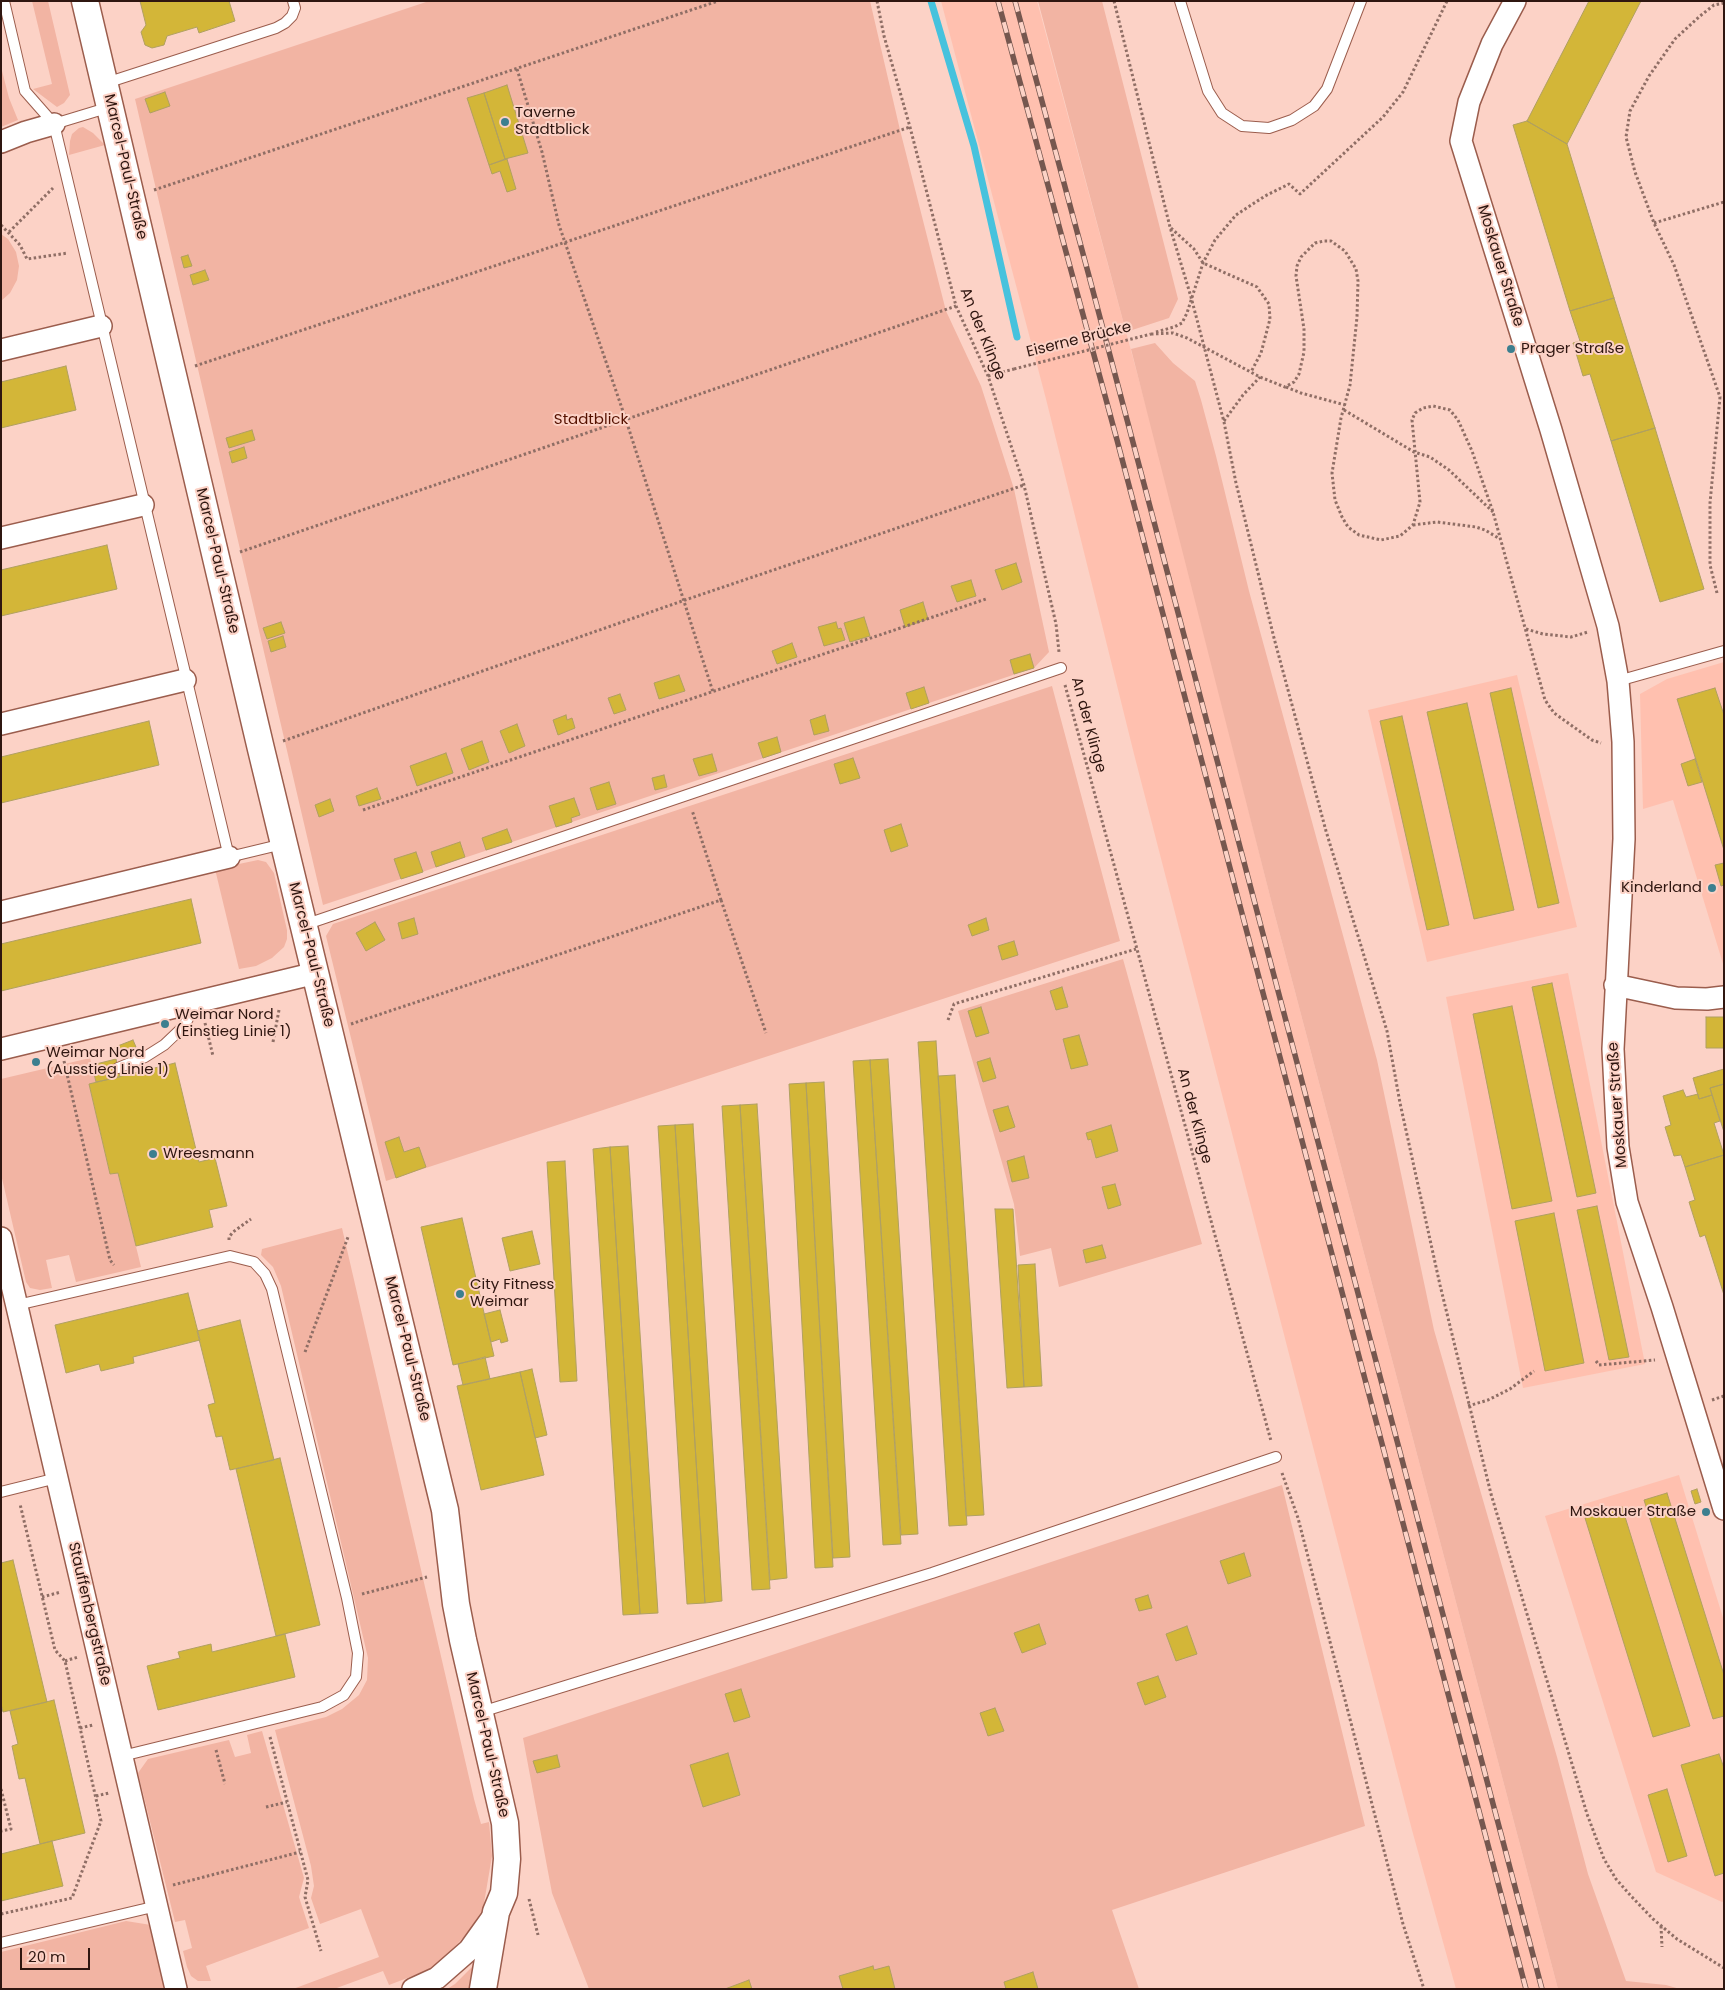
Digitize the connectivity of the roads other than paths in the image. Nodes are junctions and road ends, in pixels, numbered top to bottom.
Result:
1 (4, 1) edge
2 (85, 1) edge
3 (293, 1) edge
4 (1180, 1) edge
5 (1361, 1) edge
6 (1510, 3) edge
7 (108, 95) junction
8 (54, 124) junction
9 (1, 142) edge
10 (102, 326) junction
11 (1, 350) edge
12 (144, 505) junction
13 (1, 538) edge
14 (1724, 651) edge
15 (1060, 668) road end
16 (185, 680) junction
17 (1618, 681) junction
18 (1, 724) edge
19 (284, 844) junction
20 (229, 857) junction
21 (1, 912) edge
22 (304, 925) junction
23 (316, 972) junction
24 (1615, 986) junction
25 (1724, 997) edge
26 (197, 1001) junction
27 (1, 1049) edge
28 (118, 1068) dead end
29 (1, 1238) edge
30 (17, 1305) junction
31 (1276, 1457) road end
32 (57, 1478) junction
33 (1, 1492) edge
34 (1724, 1510) edge
35 (480, 1712) junction
36 (122, 1756) junction
37 (155, 1898) junction
38 (496, 1912) junction
39 (1, 1943) edge
40 (176, 1989) edge
41 (413, 1989) edge
42 (483, 1989) edge

1 - 8 lane
2 - 7 street, Marcel-Paul-Straße
3 - 7 lane
4 - 5 lane
6 - 17 street, Moskauer Straße
7 - 8 lane
7 - 19 street, Marcel-Paul-Straße
8 - 9 street
8 - 10 lane
10 - 11 street
10 - 12 lane
12 - 13 street
12 - 16 lane
14 - 17 lane
15 - 22 lane
16 - 18 street
16 - 20 lane
17 - 24 street, Moskauer Straße
19 - 20 lane
19 - 22 street, Marcel-Paul-Straße
20 - 21 street
22 - 23 street, Marcel-Paul-Straße
23 - 26 street
23 - 35 street, Marcel-Paul-Straße
24 - 25 street
24 - 34 street, Moskauer Straße
26 - 27 street
26 - 28 lane
29 - 30 street, Stauffenbergstraße
30 - 32 street, Stauffenbergstraße
30 - 36 lane
31 - 35 lane
32 - 33 lane
32 - 36 street, Stauffenbergstraße
35 - 38 street, Marcel-Paul-Straße
36 - 37 street, Stauffenbergstraße
37 - 39 lane
37 - 40 street, Stauffenbergstraße
38 - 41 street, Marcel-Paul-Straße
38 - 42 street, Marcel-Paul-Straße

